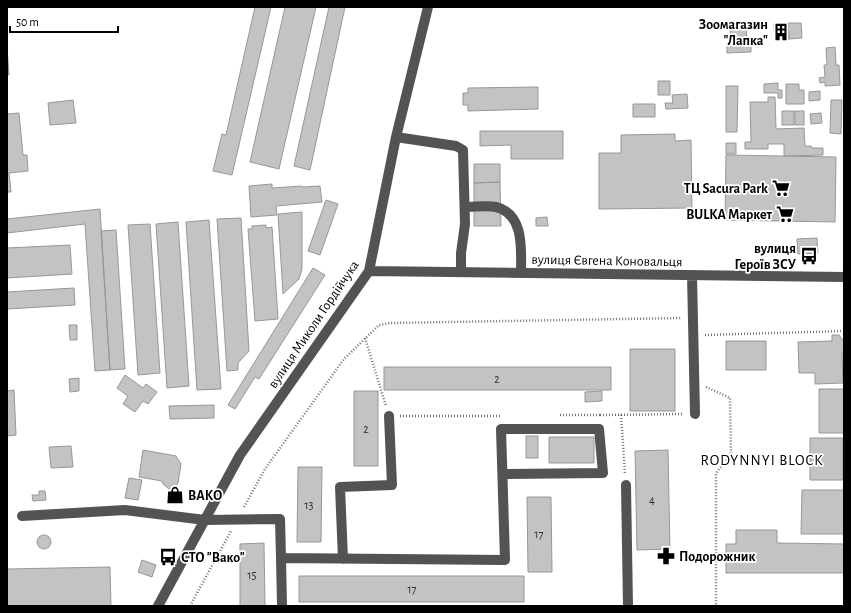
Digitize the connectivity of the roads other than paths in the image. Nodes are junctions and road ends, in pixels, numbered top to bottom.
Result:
1 (428, 7) edge
2 (396, 137) junction
3 (465, 207) junction
4 (369, 271) junction
5 (461, 272) junction
6 (521, 273) junction
7 (692, 275) junction
8 (844, 277) edge
9 (695, 414) road end
10 (390, 416) road end
11 (503, 474) junction
12 (626, 485) road end
13 (22, 516) dead end
14 (205, 520) junction
15 (280, 558) junction
16 (343, 558) junction
17 (158, 606) edge
18 (282, 606) edge
19 (628, 606) edge

1 - 2 street, вулиця Миколи Гордійчука
2 - 3 street
2 - 4 street, вулиця Миколи Гордійчука
3 - 5 street
3 - 6 street
4 - 5 street, вулиця Євгена Коновальця
4 - 14 street, вулиця Миколи Гордійчука
5 - 6 street, вулиця Євгена Коновальця
6 - 7 street, вулиця Євгена Коновальця
7 - 8 street, вулиця Євгена Коновальця
7 - 9 street
10 - 16 street
11 - 11 street
11 - 16 street
12 - 19 street
13 - 14 street
14 - 15 street
14 - 17 street, вулиця Миколи Гордійчука
15 - 16 street
15 - 18 street

